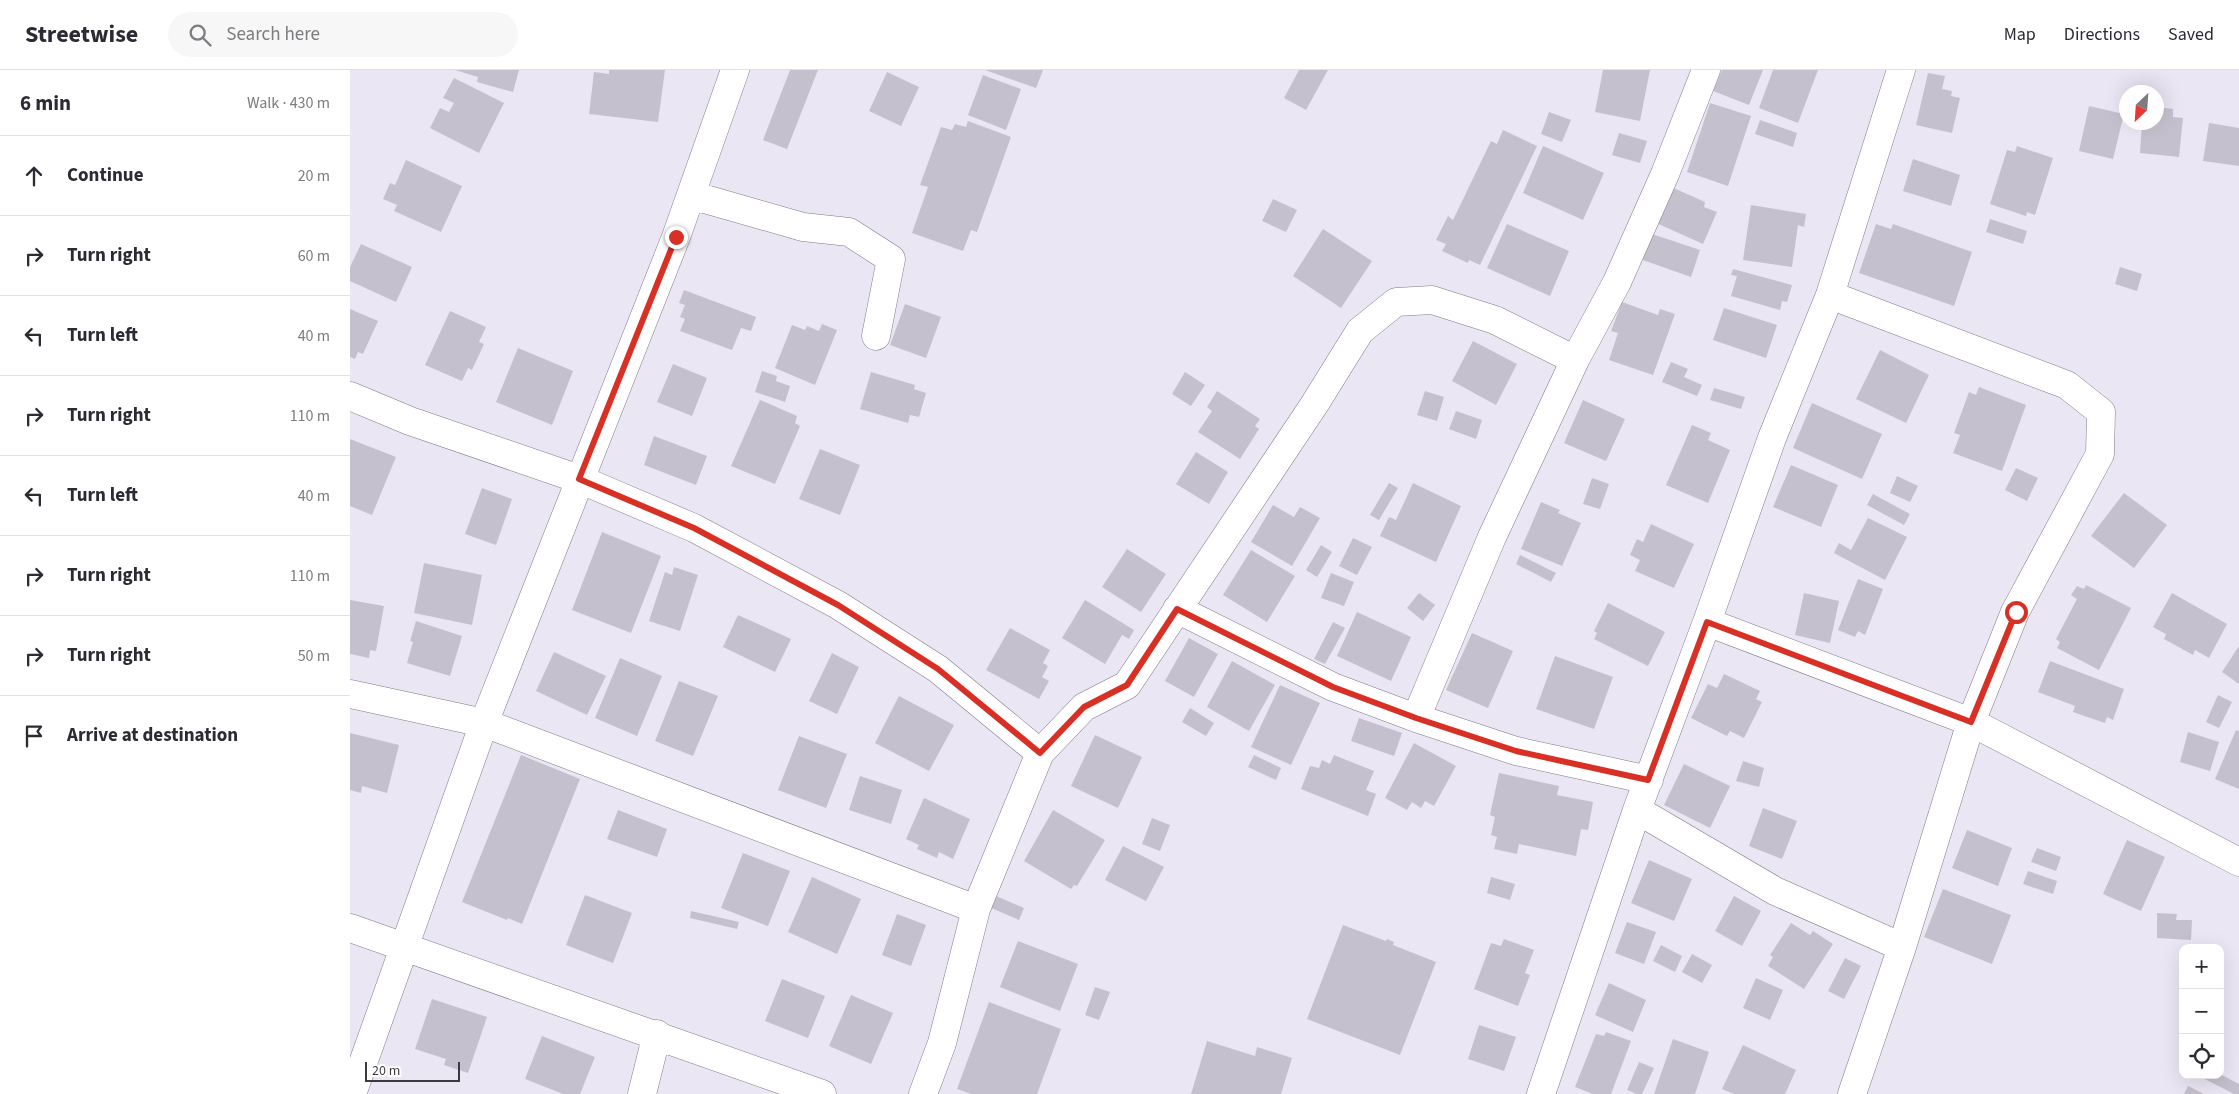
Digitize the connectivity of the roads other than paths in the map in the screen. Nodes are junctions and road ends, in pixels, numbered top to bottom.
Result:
1 (735, 70) edge
2 (1706, 70) edge
3 (1901, 70) edge
4 (691, 195) junction
5 (1830, 295) junction
6 (876, 336) dead end
7 (1575, 360) junction
8 (350, 396) edge
9 (579, 479) junction
10 (1177, 609) junction
11 (1707, 622) junction
12 (350, 694) edge
13 (1416, 718) junction
14 (1971, 722) junction
15 (484, 723) junction
16 (1040, 753) junction
17 (1648, 780) junction
18 (1636, 810) junction
19 (2239, 862) edge
20 (976, 909) junction
21 (350, 928) edge
22 (406, 947) junction
23 (1902, 947) junction
24 (657, 1034) junction
25 (352, 1094) edge
26 (642, 1094) edge
27 (822, 1094) edge
28 (923, 1094) edge
29 (1541, 1094) edge
30 (1852, 1094) edge

1 - 4 street
2 - 7 street
3 - 5 street
4 - 6 street
4 - 9 street
5 - 11 street
5 - 14 street
7 - 10 street
7 - 13 street
8 - 9 street
9 - 15 street
9 - 16 street
10 - 13 street
10 - 16 street
11 - 14 street
11 - 17 street
12 - 15 street
13 - 17 street
14 - 19 street
14 - 23 street
15 - 20 street
15 - 22 street
16 - 20 street
17 - 18 street
18 - 23 street
18 - 29 street
20 - 28 street
21 - 22 street
22 - 24 street
22 - 25 street
23 - 30 street
24 - 26 street
24 - 27 street

